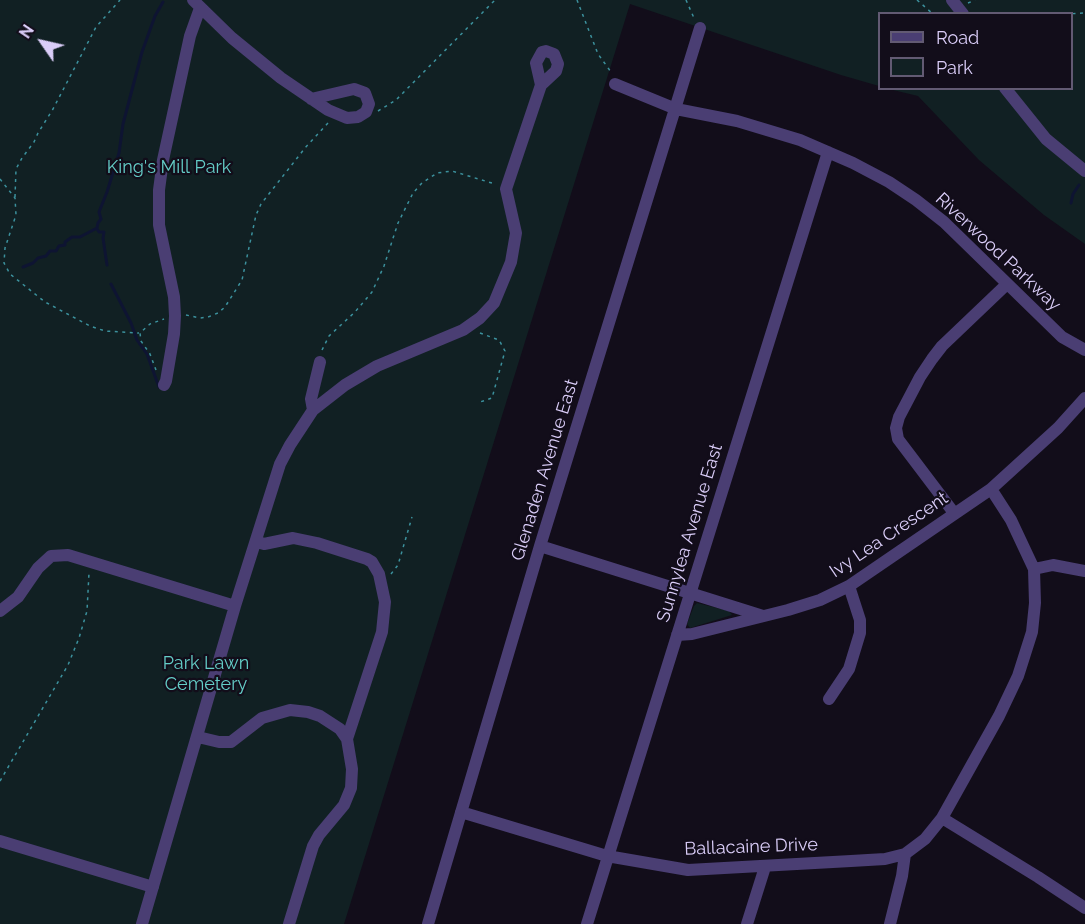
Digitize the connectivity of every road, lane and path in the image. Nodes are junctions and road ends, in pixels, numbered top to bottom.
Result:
1 (120, 0) edge
2 (495, 0) edge
3 (578, 0) edge
4 (686, 0) edge
5 (917, 0) edge
6 (952, 0) edge
7 (196, 4) edge
8 (931, 12) edge
9 (961, 12) edge
10 (700, 28) joint
11 (615, 84) joint
12 (541, 85) dead end
13 (1007, 90) edge
14 (312, 99) junction
15 (676, 109) junction
16 (366, 112) junction
17 (338, 114) junction
18 (828, 152) junction
19 (1085, 171) edge
20 (0, 179) edge
21 (506, 189) junction
22 (15, 198) junction
23 (1007, 284) junction
24 (175, 316) junction
25 (467, 327) junction
26 (140, 333) junction
27 (1085, 351) edge
28 (320, 362) joint
29 (160, 381) joint
30 (1085, 398) edge
31 (480, 402) dead end
32 (313, 410) junction
33 (991, 489) junction
34 (954, 513) junction
35 (412, 517) dead end
36 (256, 542) junction
37 (540, 546) junction
38 (89, 561) junction
39 (1034, 569) junction
40 (1085, 571) edge
41 (382, 582) junction
42 (849, 586) junction
43 (690, 593) junction
44 (235, 606) junction
45 (0, 611) edge
46 (764, 616) junction
47 (677, 635) junction
48 (829, 699) dead end
49 (198, 737) junction
50 (347, 739) junction
51 (0, 781) edge
52 (461, 812) junction
53 (942, 818) junction
54 (0, 841) edge
55 (905, 854) junction
56 (607, 856) junction
57 (765, 867) junction
58 (153, 887) junction
59 (1085, 908) edge
60 (142, 924) edge
61 (289, 924) edge
62 (428, 924) edge
63 (587, 924) edge
64 (747, 924) edge
65 (890, 924) edge

1 - 22 path
2 - 16 path
3 - 11 path
4 - 10 path
5 - 8 path
6 - 9 street
7 - 14 street
7 - 24 street
10 - 15 street, Glenaden Avenue East
11 - 15 street, Riverwood Parkway
12 - 21 street
13 - 19 street
14 - 16 street
14 - 17 street
15 - 18 street, Riverwood Parkway
15 - 37 street, Glenaden Avenue East
16 - 17 street
17 - 24 path
18 - 23 street, Riverwood Parkway
18 - 43 street, Sunnylea Avenue East
20 - 22 path
21 - 25 street
21 - 28 path
22 - 26 path
23 - 27 street, Riverwood Parkway
23 - 34 street
24 - 26 path
24 - 29 street
25 - 31 path
25 - 32 street
26 - 29 path
28 - 32 street
30 - 33 street, Ivy Lea Crescent
32 - 36 street
33 - 34 street, Ivy Lea Crescent
33 - 39 street
34 - 42 street, Ivy Lea Crescent
35 - 41 path
36 - 41 street
36 - 44 street
37 - 43 street
37 - 52 street, Glenaden Avenue East
38 - 44 street
38 - 45 street
38 - 51 path
39 - 40 street
39 - 53 street
41 - 50 street
42 - 46 street, Ivy Lea Crescent
42 - 48 street
43 - 46 street
43 - 47 street, Sunnylea Avenue East
44 - 49 street
46 - 47 street, Ivy Lea Crescent
47 - 56 street, Sunnylea Avenue East
49 - 50 street
49 - 58 street
50 - 61 street
52 - 56 street, Ballacaine Drive
52 - 62 street, Glenaden Avenue East
53 - 55 street
53 - 59 street
54 - 58 street
55 - 57 street, Ballacaine Drive
55 - 65 street
56 - 57 street, Ballacaine Drive
56 - 63 street, Sunnylea Avenue East
57 - 64 street
58 - 60 street

